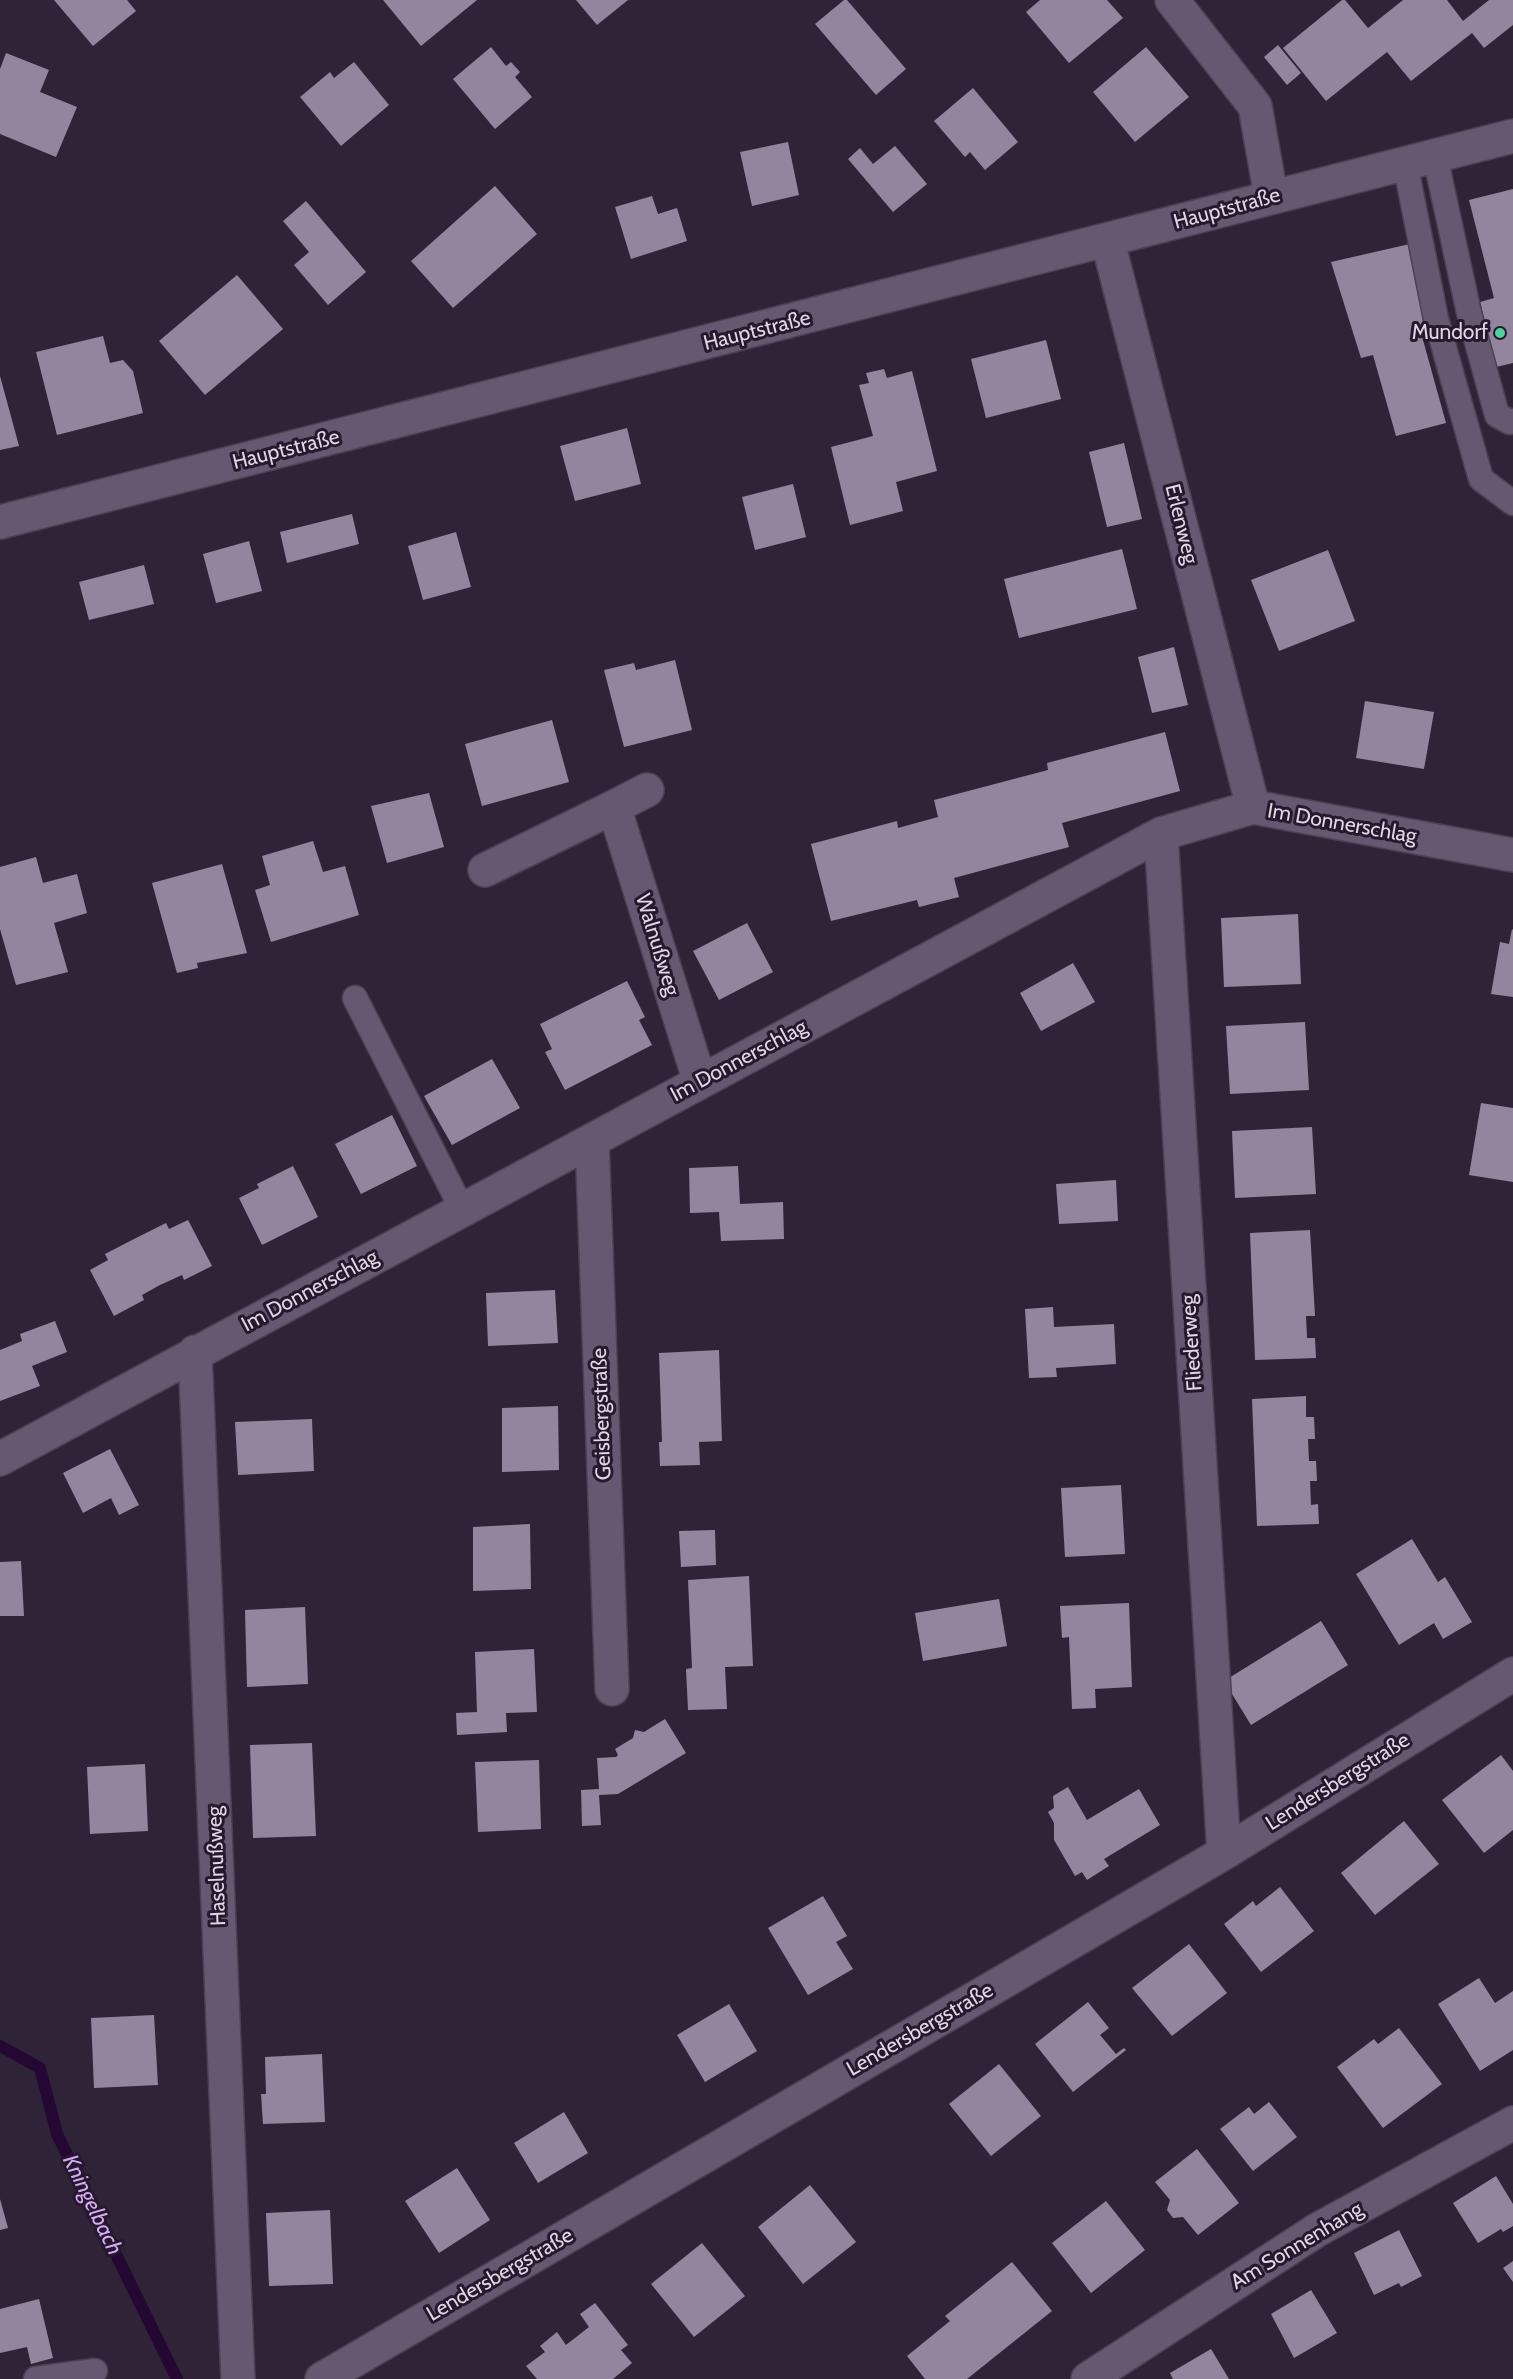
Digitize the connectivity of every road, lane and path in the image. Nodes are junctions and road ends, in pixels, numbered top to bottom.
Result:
1 (1172, 0) edge
2 (1513, 136) edge
3 (1420, 159) junction
4 (1271, 196) junction
5 (1108, 242) junction
6 (1513, 421) edge
7 (1513, 503) edge
8 (0, 522) edge
9 (647, 790) dead end
10 (614, 807) junction
11 (1254, 807) junction
12 (1161, 834) junction
13 (1513, 855) edge
14 (485, 870) dead end
15 (355, 998) dead end
16 (699, 1082) junction
17 (592, 1140) junction
18 (462, 1209) junction
19 (195, 1352) junction
20 (0, 1459) edge
21 (1513, 1674) edge
22 (612, 1689) dead end
23 (1224, 1853) junction
24 (1513, 2123) edge
25 (95, 2371) dead end
26 (36, 2379) edge
27 (238, 2379) edge
28 (322, 2379) edge
29 (1088, 2379) edge

1 - 4 street
2 - 3 street, Hauptstraße
3 - 4 street, Hauptstraße
3 - 6 lane
3 - 7 lane
4 - 5 street, Hauptstraße
5 - 8 street, Hauptstraße
5 - 11 street, Erlenweg
9 - 10 street
10 - 14 street
10 - 16 street, Walnußweg
11 - 12 street, Im Donnerschlag
11 - 13 street, Im Donnerschlag
12 - 16 street, Im Donnerschlag
12 - 23 street, Fliederweg
15 - 18 lane
16 - 17 street, Im Donnerschlag
17 - 18 street, Im Donnerschlag
17 - 22 street, Geisbergstraße
18 - 19 street, Im Donnerschlag
19 - 20 street, Im Donnerschlag
19 - 27 street, Haselnußweg
21 - 23 street, Lendersbergstraße
23 - 28 street, Lendersbergstraße
24 - 29 street, Am Sonnenhang
25 - 26 lane

